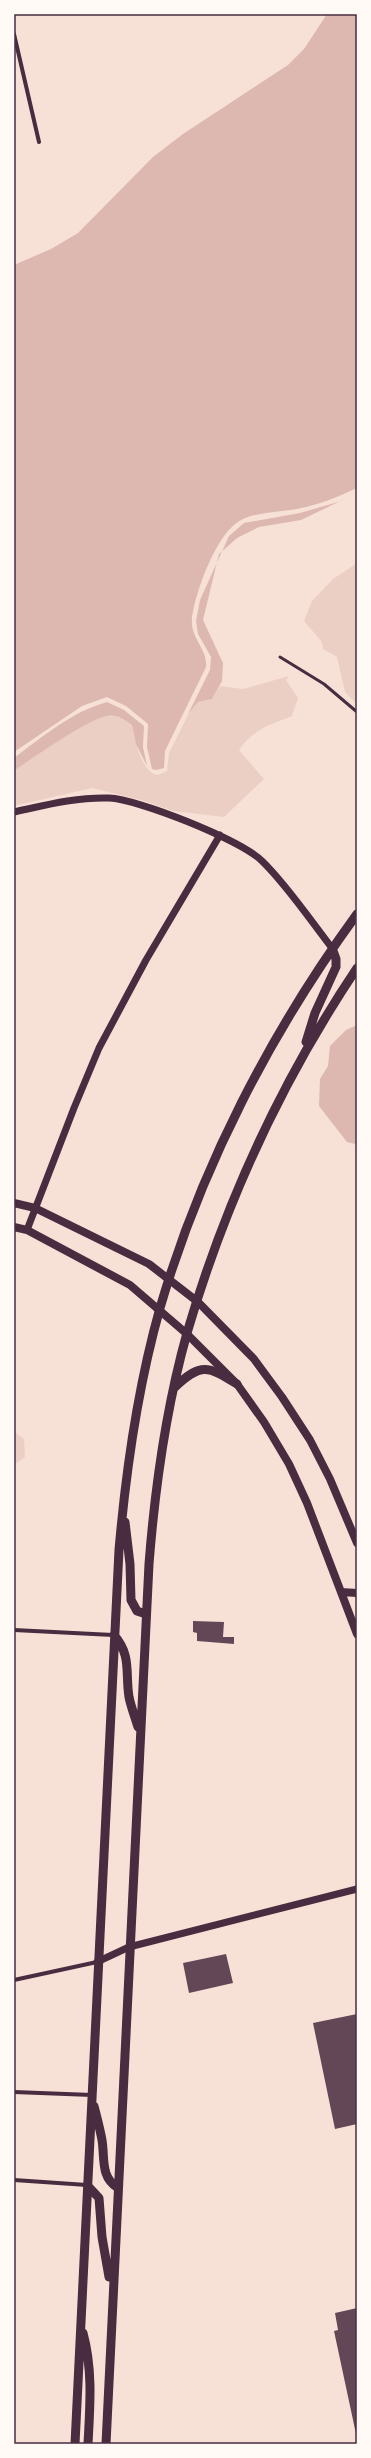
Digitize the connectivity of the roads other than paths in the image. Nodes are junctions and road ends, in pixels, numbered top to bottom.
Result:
1 (14, 34) edge
2 (39, 142) dead end
3 (280, 657) dead end
4 (357, 712) edge
5 (14, 812) edge
6 (220, 835) junction
7 (357, 914) edge
8 (332, 948) junction
9 (357, 968) edge
10 (300, 1061) junction
11 (14, 1203) edge
12 (34, 1208) junction
13 (14, 1227) edge
14 (27, 1230) junction
15 (170, 1278) junction
16 (198, 1302) junction
17 (160, 1309) junction
18 (187, 1334) junction
19 (237, 1384) junction
20 (174, 1388) junction
21 (123, 1507) junction
22 (357, 1543) edge
23 (341, 1592) junction
24 (357, 1593) edge
25 (146, 1614) junction
26 (14, 1630) edge
27 (357, 1634) edge
28 (114, 1635) junction
29 (140, 1734) junction
30 (355, 1891) edge
31 (130, 1947) junction
32 (98, 1962) junction
33 (14, 1980) edge
34 (14, 2092) edge
35 (92, 2095) junction
36 (14, 2180) edge
37 (87, 2185) junction
38 (118, 2188) junction
39 (112, 2294) junction
40 (81, 2326) junction
41 (75, 2444) edge
42 (88, 2444) edge
43 (106, 2444) edge

1 - 2 street
3 - 4 lane
5 - 6 street
6 - 8 street
6 - 12 street
7 - 8 main road
8 - 10 main road
8 - 15 main road
9 - 10 main road
10 - 16 main road
11 - 12 main road
12 - 14 street
12 - 15 main road
13 - 14 main road
14 - 17 main road
15 - 16 main road
15 - 17 main road
16 - 18 main road
16 - 22 main road
17 - 18 main road
17 - 21 main road
18 - 19 main road
18 - 20 main road
19 - 20 main road
19 - 23 main road
20 - 25 main road
21 - 25 main road
21 - 28 main road
23 - 24 main road
23 - 27 main road
25 - 29 main road
26 - 28 street
28 - 29 main road
28 - 32 main road
29 - 31 main road
30 - 31 street
31 - 32 street
31 - 38 main road
32 - 33 street
32 - 35 main road
34 - 35 street
35 - 37 main road
35 - 38 main road
36 - 37 street
37 - 39 main road
37 - 40 main road
38 - 39 main road
39 - 43 main road
40 - 41 main road
40 - 42 main road

